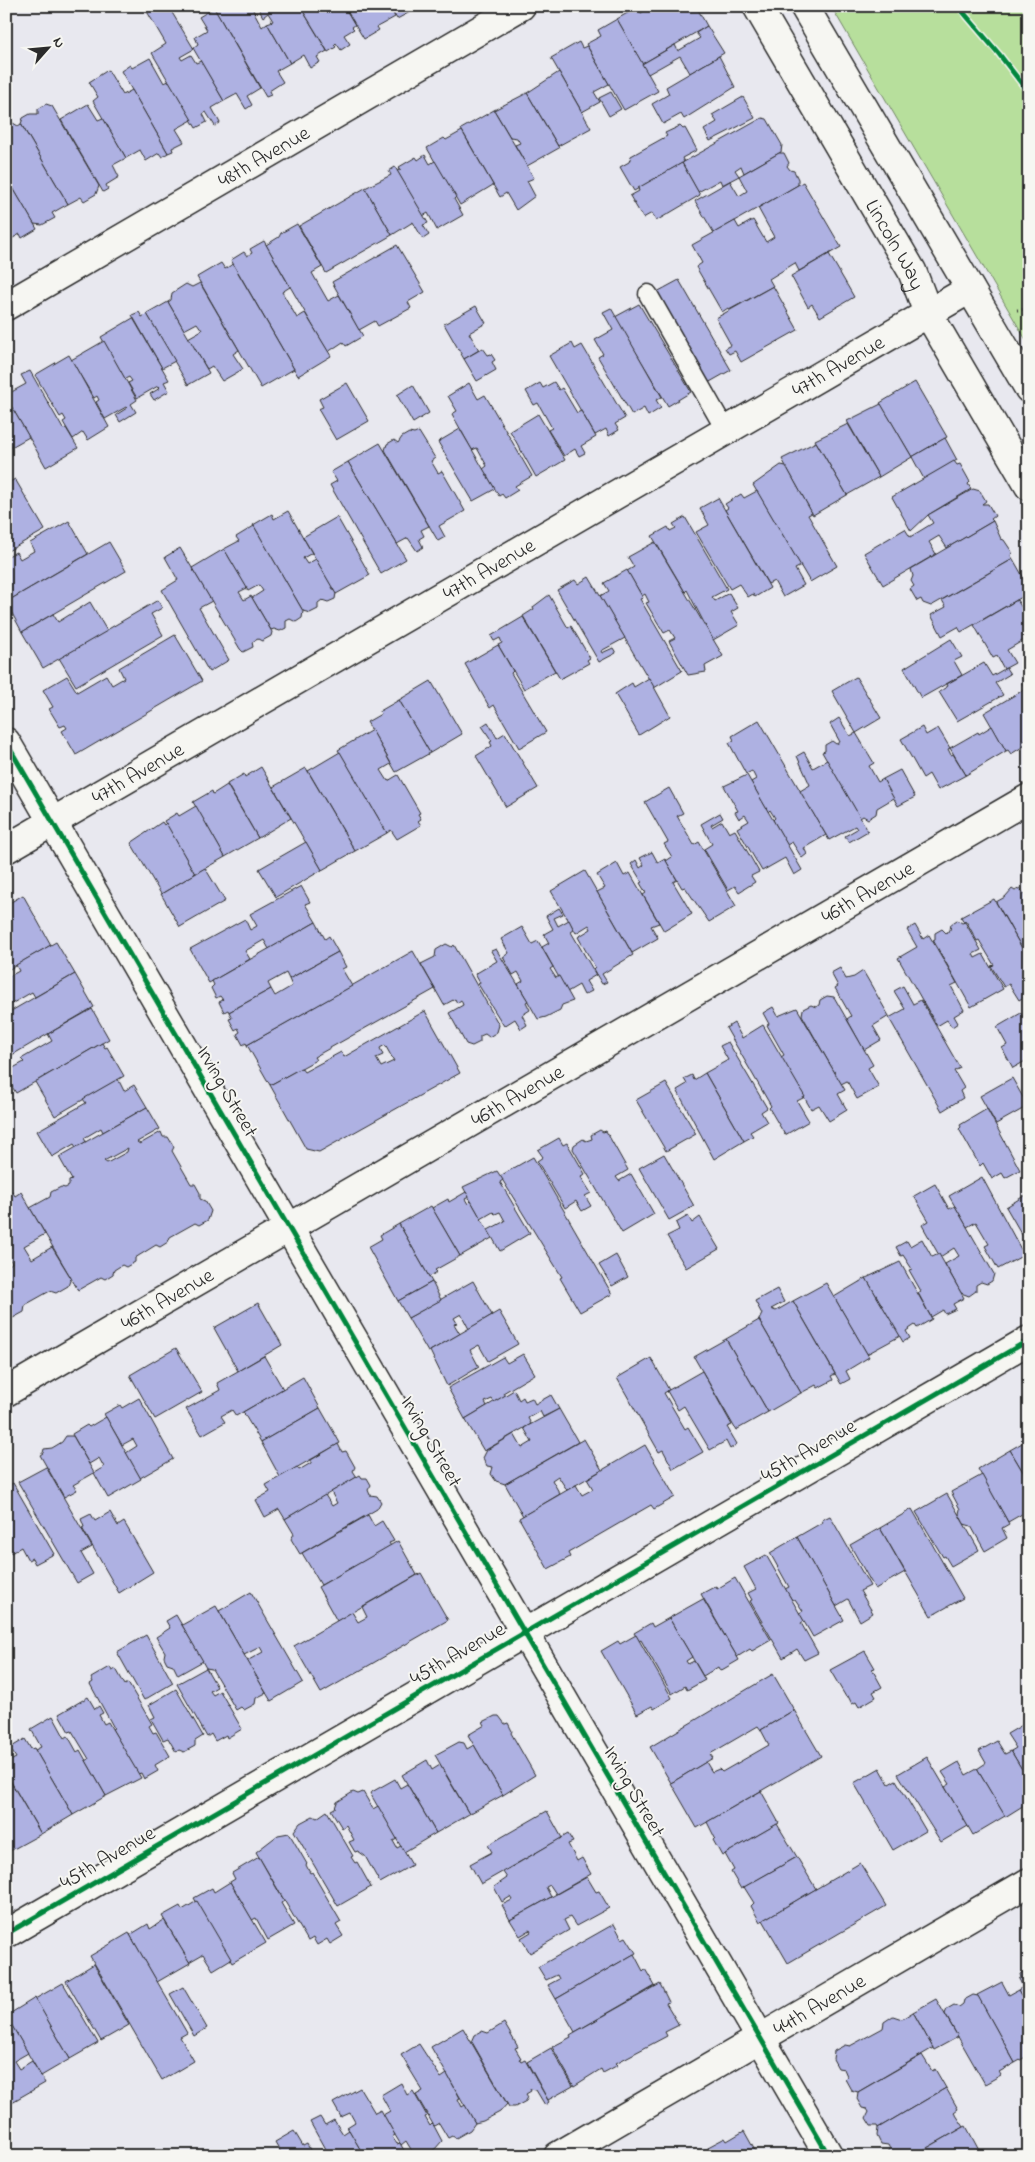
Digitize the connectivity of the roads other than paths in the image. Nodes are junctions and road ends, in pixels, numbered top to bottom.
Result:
1 (521, 6) edge
2 (757, 6) edge
3 (804, 6) edge
4 (970, 289) junction
5 (648, 294) dead end
6 (6, 306) edge
7 (928, 313) junction
8 (1029, 390) edge
9 (726, 431) junction
10 (1029, 486) edge
11 (6, 742) edge
12 (1029, 798) edge
13 (53, 823) junction
14 (6, 849) edge
15 (289, 1228) junction
16 (1029, 1340) edge
17 (6, 1392) edge
18 (524, 1633) junction
19 (1029, 1882) edge
20 (6, 1934) edge
21 (760, 2038) junction
22 (558, 2156) edge
23 (829, 2156) edge

1 - 6 street, 48th Avenue
2 - 7 street, Lincoln Way
3 - 4 street, Lincoln Way
4 - 7 street, 47th Avenue
4 - 8 street, Lincoln Way
5 - 9 lane
7 - 9 street, 47th Avenue
7 - 10 street, Lincoln Way
9 - 13 street, 47th Avenue
11 - 13 street, Irving Street
12 - 15 street, 46th Avenue
13 - 14 street, 47th Avenue
13 - 15 street, Irving Street
15 - 17 street, 46th Avenue
15 - 18 street, Irving Street
16 - 18 street, 45th Avenue
18 - 20 street, 45th Avenue
18 - 21 street, Irving Street
19 - 21 street, 44th Avenue
21 - 22 street, 44th Avenue
21 - 23 street, Irving Street

